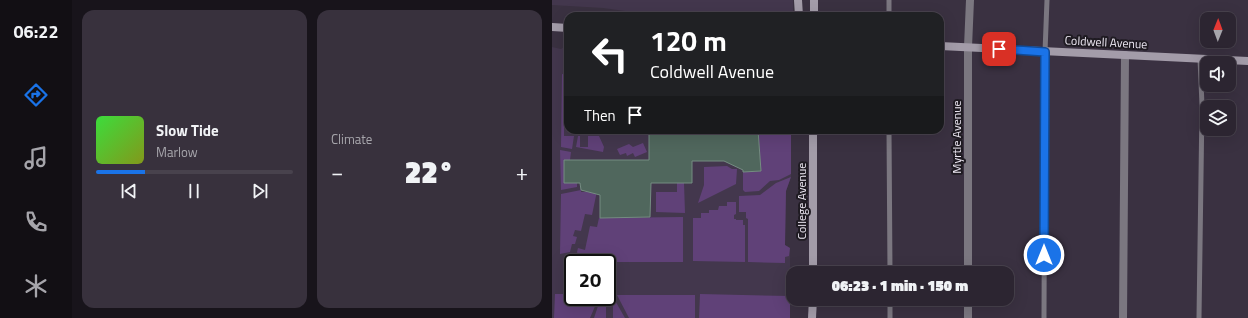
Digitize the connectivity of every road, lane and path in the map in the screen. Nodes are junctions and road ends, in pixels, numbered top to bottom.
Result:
1 (798, 0) edge
2 (814, 0) edge
3 (889, 0) edge
4 (970, 0) edge
5 (1047, 0) edge
6 (799, 12) edge
7 (814, 12) edge
8 (889, 12) edge
9 (552, 28) edge
10 (564, 28) edge
11 (944, 46) edge
12 (968, 47) junction
13 (1045, 52) junction
14 (1125, 55) junction
15 (1200, 60) edge
16 (1236, 61) edge
17 (1248, 61) edge
18 (1201, 92) edge
19 (813, 134) edge
20 (889, 134) edge
21 (813, 266) edge
22 (890, 266) edge
23 (968, 266) edge
24 (812, 306) edge
25 (890, 306) edge
26 (968, 306) edge
27 (812, 318) edge
28 (890, 318) edge
29 (968, 318) edge
30 (1044, 318) edge
31 (1123, 318) edge
32 (1199, 318) edge

1 - 6 street
2 - 7 street
3 - 8 lane
4 - 12 street, Myrtle Avenue
5 - 13 lane
9 - 10 street
11 - 12 street, Coldwell Avenue
12 - 13 street, Coldwell Avenue
12 - 23 street, Myrtle Avenue
13 - 14 street, Coldwell Avenue
13 - 30 lane
14 - 15 street, Coldwell Avenue
14 - 31 street
16 - 17 street, Coldwell Avenue
18 - 32 lane
19 - 21 street, College Avenue
20 - 22 lane
24 - 27 street
25 - 28 lane
26 - 29 street

